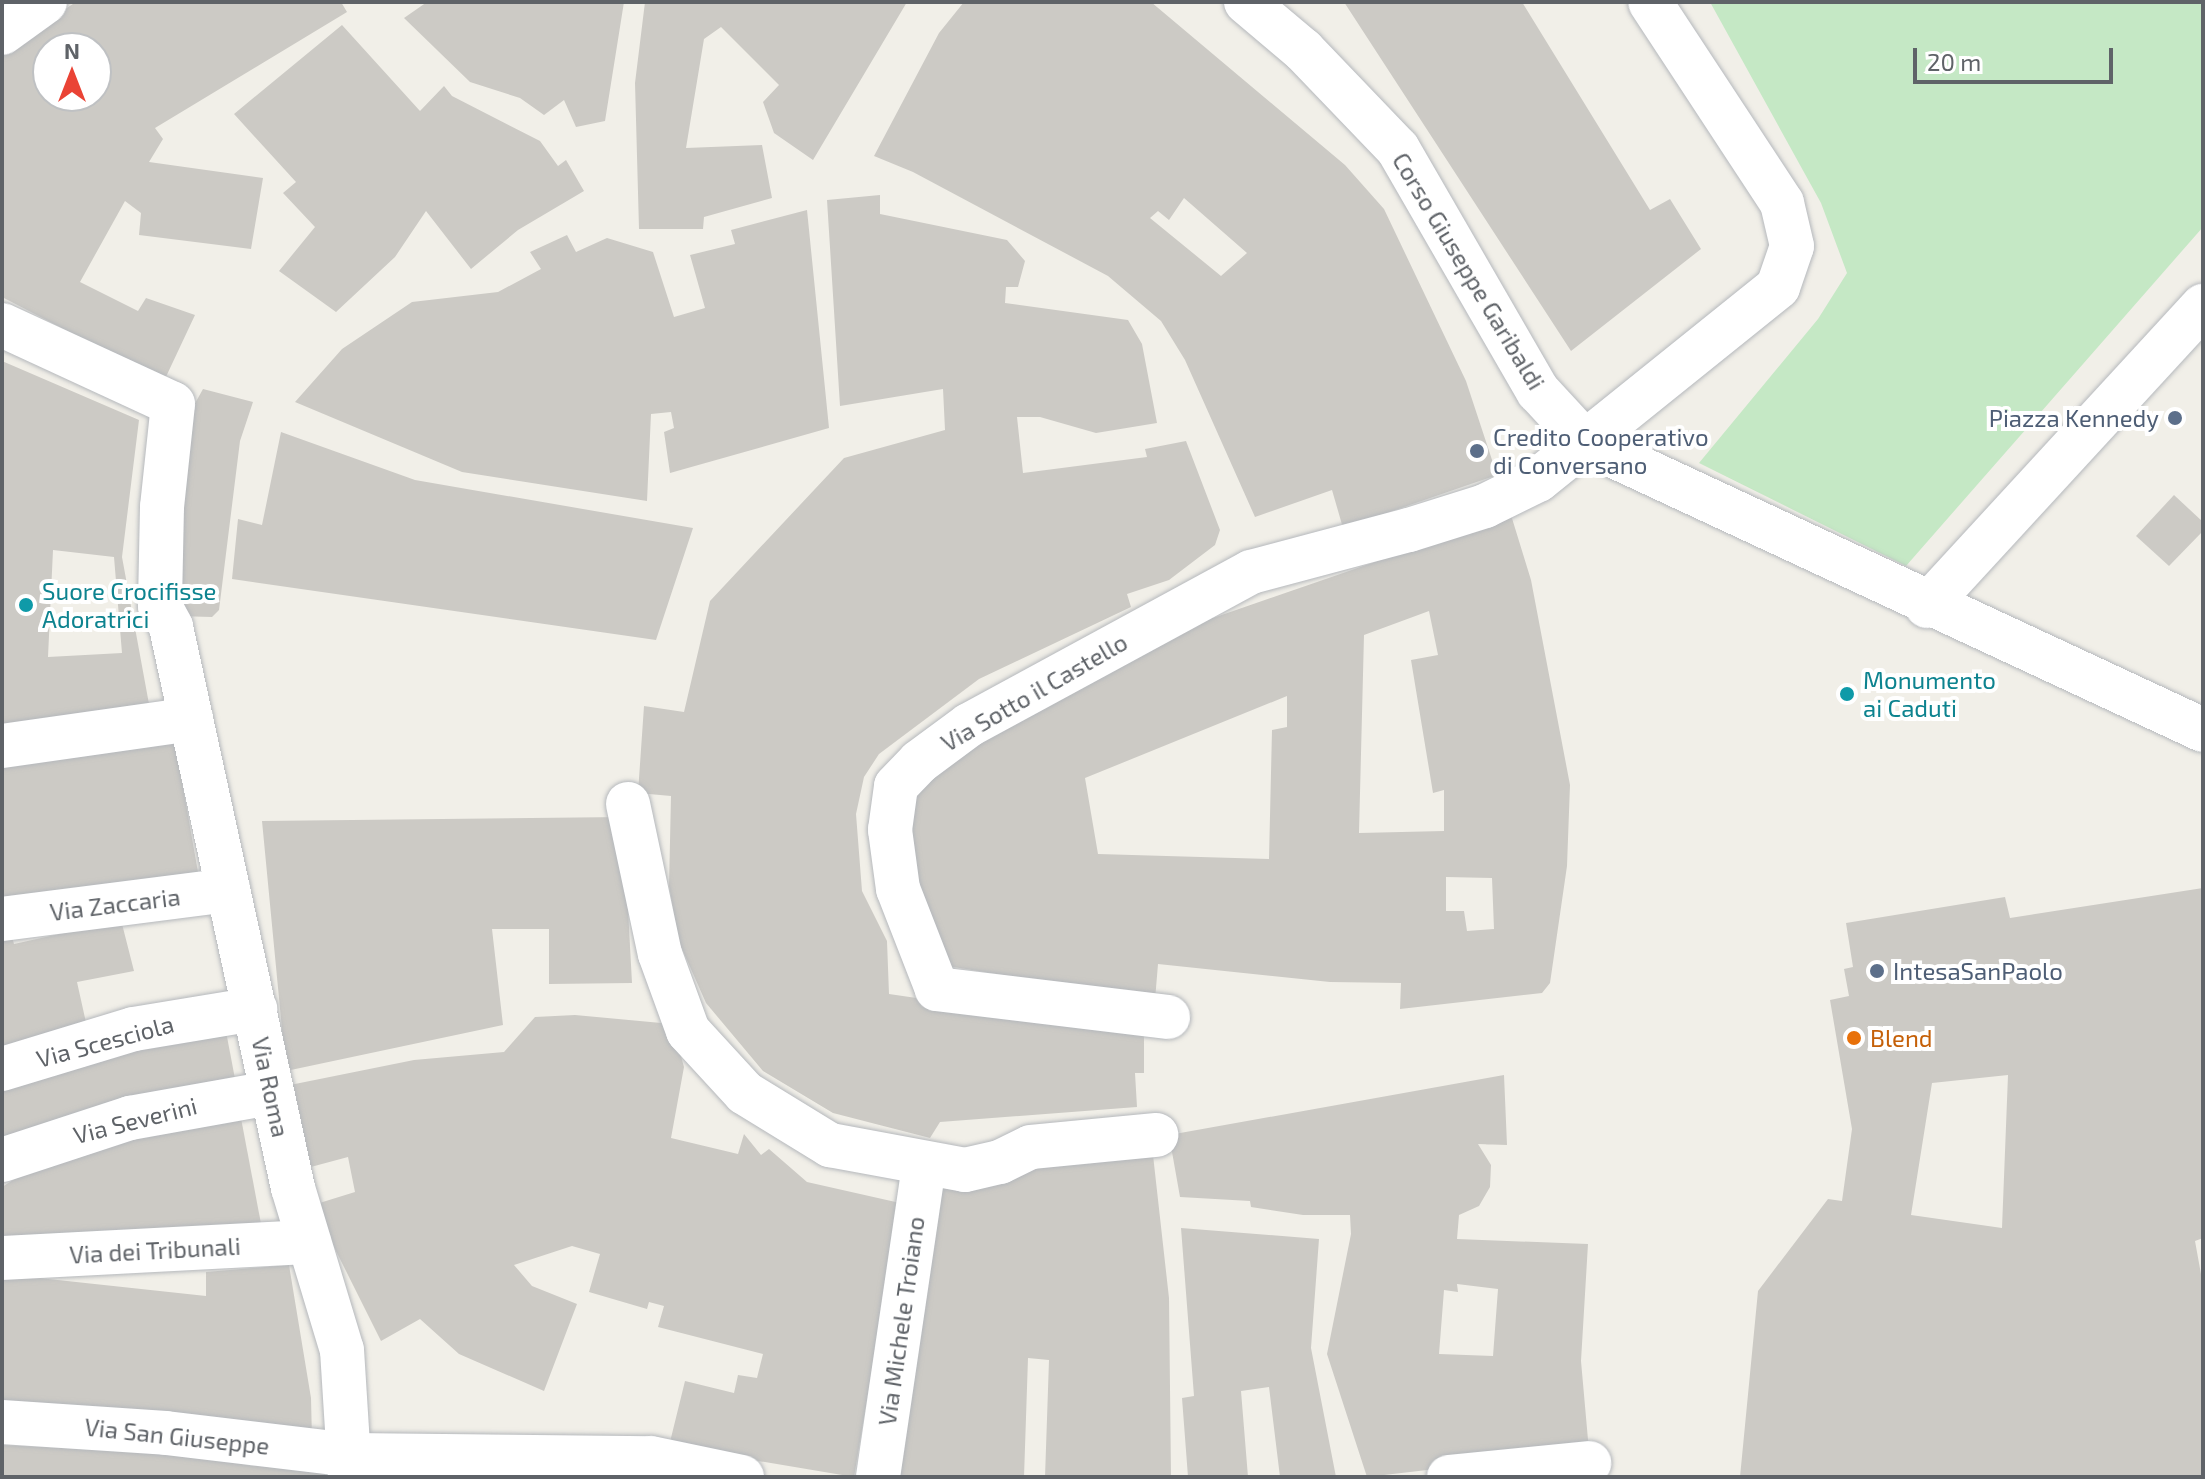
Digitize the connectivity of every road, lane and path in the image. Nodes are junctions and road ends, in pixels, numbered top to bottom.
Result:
1 (45, 2) edge
2 (1246, 2) edge
3 (1650, 2) edge
4 (2, 33) edge
5 (2203, 306) edge
6 (2, 325) edge
7 (1586, 443) junction
8 (1927, 606) junction
9 (191, 719) junction
10 (2203, 730) edge
11 (2, 746) edge
12 (628, 804) dead end
13 (228, 890) junction
14 (2, 919) edge
15 (255, 1009) junction
16 (1168, 1017) dead end
17 (2, 1069) edge
18 (271, 1093) junction
19 (1156, 1135) dead end
20 (2, 1160) edge
21 (924, 1165) junction
22 (309, 1242) junction
23 (2, 1258) edge
24 (2, 1422) edge
25 (1589, 1463) dead end
26 (350, 1466) edge
27 (742, 1477) edge
28 (878, 1477) edge
29 (1449, 1477) edge

1 - 4 street
2 - 7 street, Corso Giuseppe Garibaldi
3 - 7 street
5 - 8 street
6 - 9 street, Via Roma
7 - 8 street
7 - 16 street, Via Sotto il Castello
8 - 10 street
9 - 11 street
9 - 13 street, Via Roma
12 - 21 street
13 - 14 street, Via Zaccaria
13 - 15 street, Via Roma
15 - 17 street, Via Scesciola
15 - 18 street, Via Roma
18 - 20 street, Via Severini
18 - 22 street, Via Roma
19 - 21 street
21 - 28 street, Via Michele Troiano
22 - 23 street, Via dei Tribunali
22 - 26 street, Via Roma
24 - 26 street, Via San Giuseppe
25 - 29 street
26 - 27 street, Via San Giuseppe

